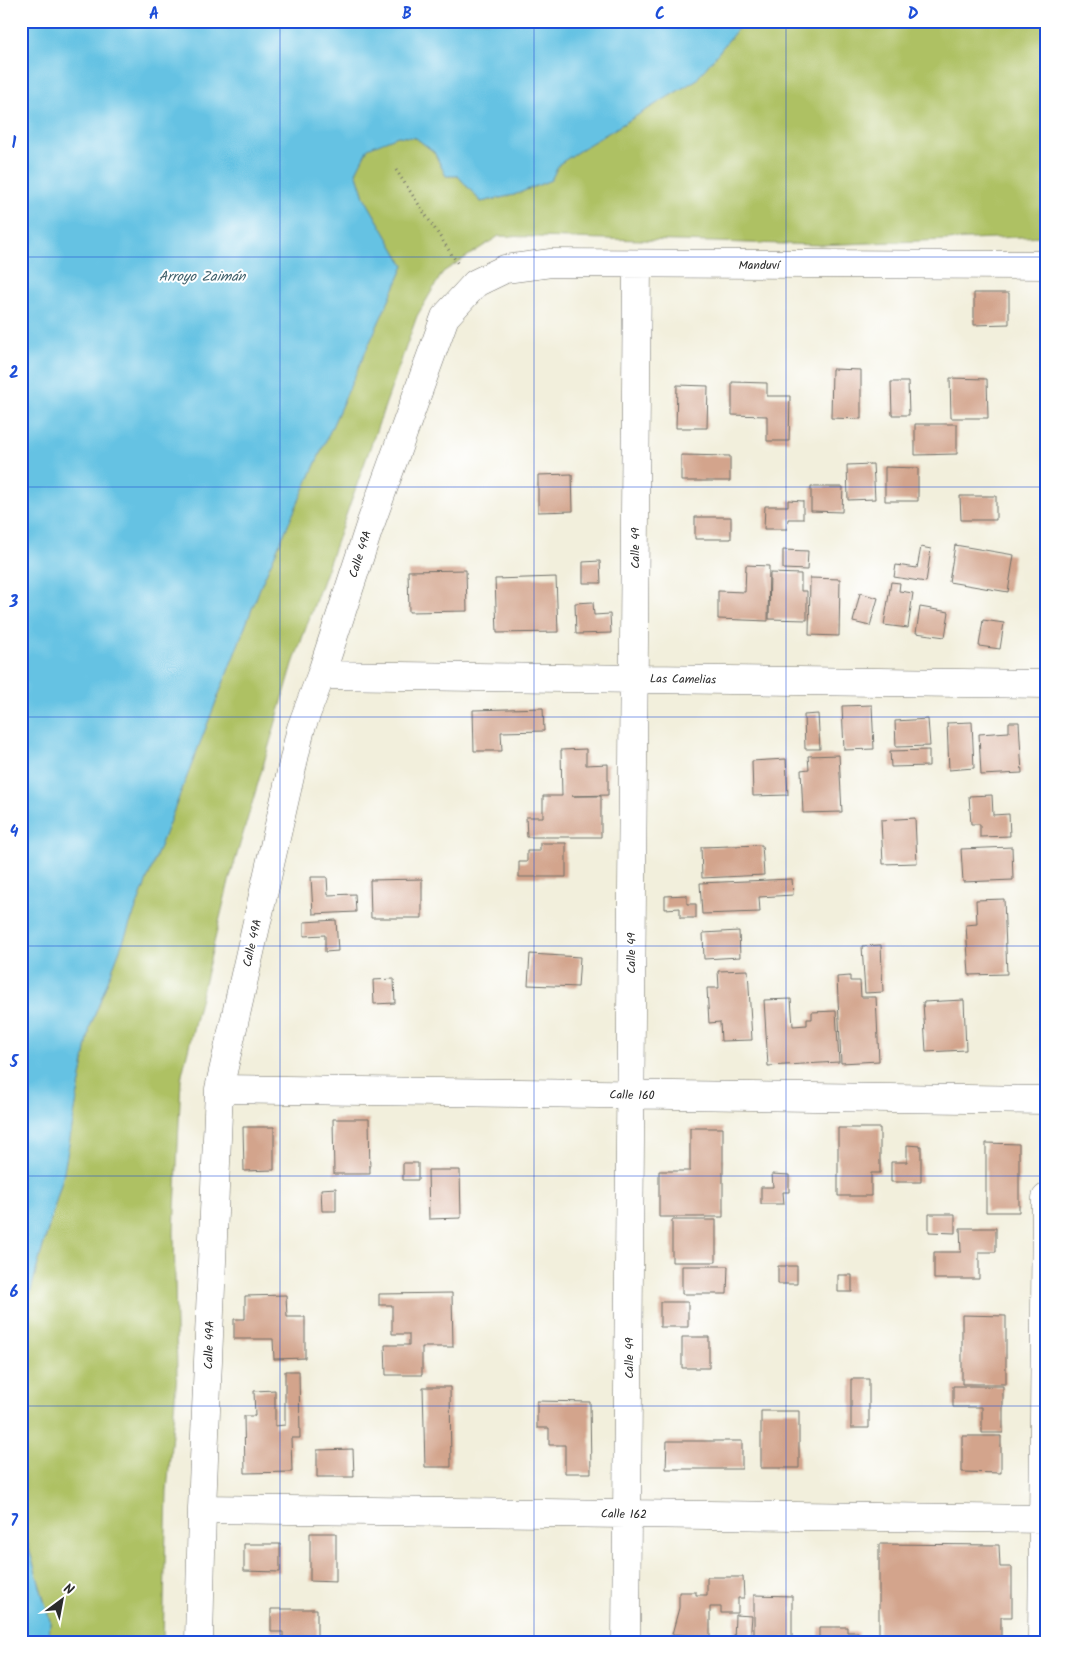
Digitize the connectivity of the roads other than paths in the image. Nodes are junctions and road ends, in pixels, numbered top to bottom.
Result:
1 (637, 265) junction
2 (1046, 265) edge
3 (469, 276) joint
4 (321, 675) junction
5 (634, 678) junction
6 (1046, 684) edge
7 (219, 1089) junction
8 (630, 1095) junction
9 (1046, 1100) edge
10 (1046, 1198) edge
11 (202, 1508) junction
12 (628, 1514) junction
13 (1044, 1519) edge
14 (199, 1642) edge
15 (626, 1642) edge
16 (1042, 1642) edge

1 - 2 street, Manduví
1 - 3 street, Manduví
1 - 5 street, Calle 49
3 - 4 street, Calle 49A
4 - 5 street, Las Camelias
4 - 7 street, Calle 49A
5 - 6 street, Las Camelias
5 - 8 street, Calle 49
7 - 8 street, Calle 160
7 - 11 street, Calle 49A
8 - 9 street, Calle 160
8 - 12 street, Calle 49
10 - 13 street
11 - 12 street, Calle 162
11 - 14 street, Calle 49A
12 - 13 street, Calle 162
12 - 15 street, Calle 49
13 - 16 street

